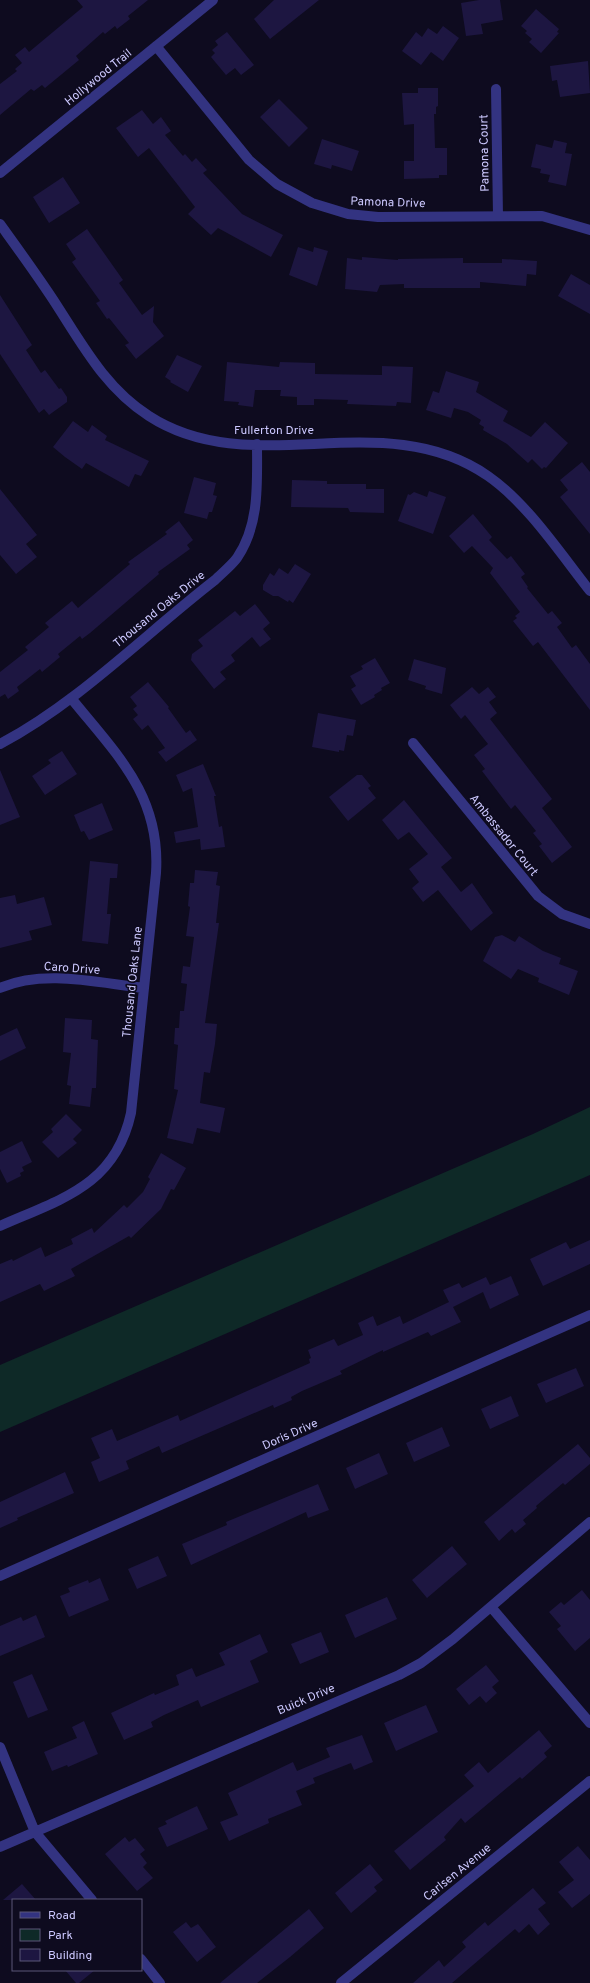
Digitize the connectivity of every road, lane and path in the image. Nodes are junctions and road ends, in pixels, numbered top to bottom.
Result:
1 (213, 0) edge
2 (156, 46) junction
3 (496, 89) dead end
4 (0, 173) edge
5 (498, 216) junction
6 (0, 224) edge
7 (590, 230) edge
8 (257, 444) junction
9 (590, 591) edge
10 (71, 698) junction
11 (413, 743) dead end
12 (0, 744) edge
13 (590, 924) edge
14 (0, 988) edge
15 (144, 988) junction
16 (0, 1226) edge
17 (590, 1315) edge
18 (590, 1522) edge
19 (0, 1576) edge
20 (491, 1607) junction
21 (590, 1723) edge
22 (0, 1747) edge
23 (590, 1781) edge
24 (35, 1832) junction
25 (0, 1847) edge
26 (91, 1899) edge
27 (142, 1960) edge
28 (160, 1983) edge
29 (341, 1983) edge

1 - 2 street, Hollywood Trail
2 - 4 street, Hollywood Trail
2 - 5 street, Pamona Drive
3 - 5 street, Pamona Court
5 - 7 street, Pamona Drive
6 - 8 street, Fullerton Drive
8 - 9 street, Fullerton Drive
8 - 10 street, Thousand Oaks Drive
10 - 12 street, Thousand Oaks Drive
10 - 15 street, Thousand Oaks Lane
11 - 13 street, Ambassador Court
14 - 15 street, Caro Drive
15 - 16 street, Thousand Oaks Lane
17 - 19 street, Doris Drive
18 - 20 street, Buick Drive
20 - 21 street
20 - 24 street, Buick Drive
22 - 24 street
23 - 29 street, Carlsen Avenue
24 - 25 street, Buick Drive
24 - 26 street
27 - 28 street

